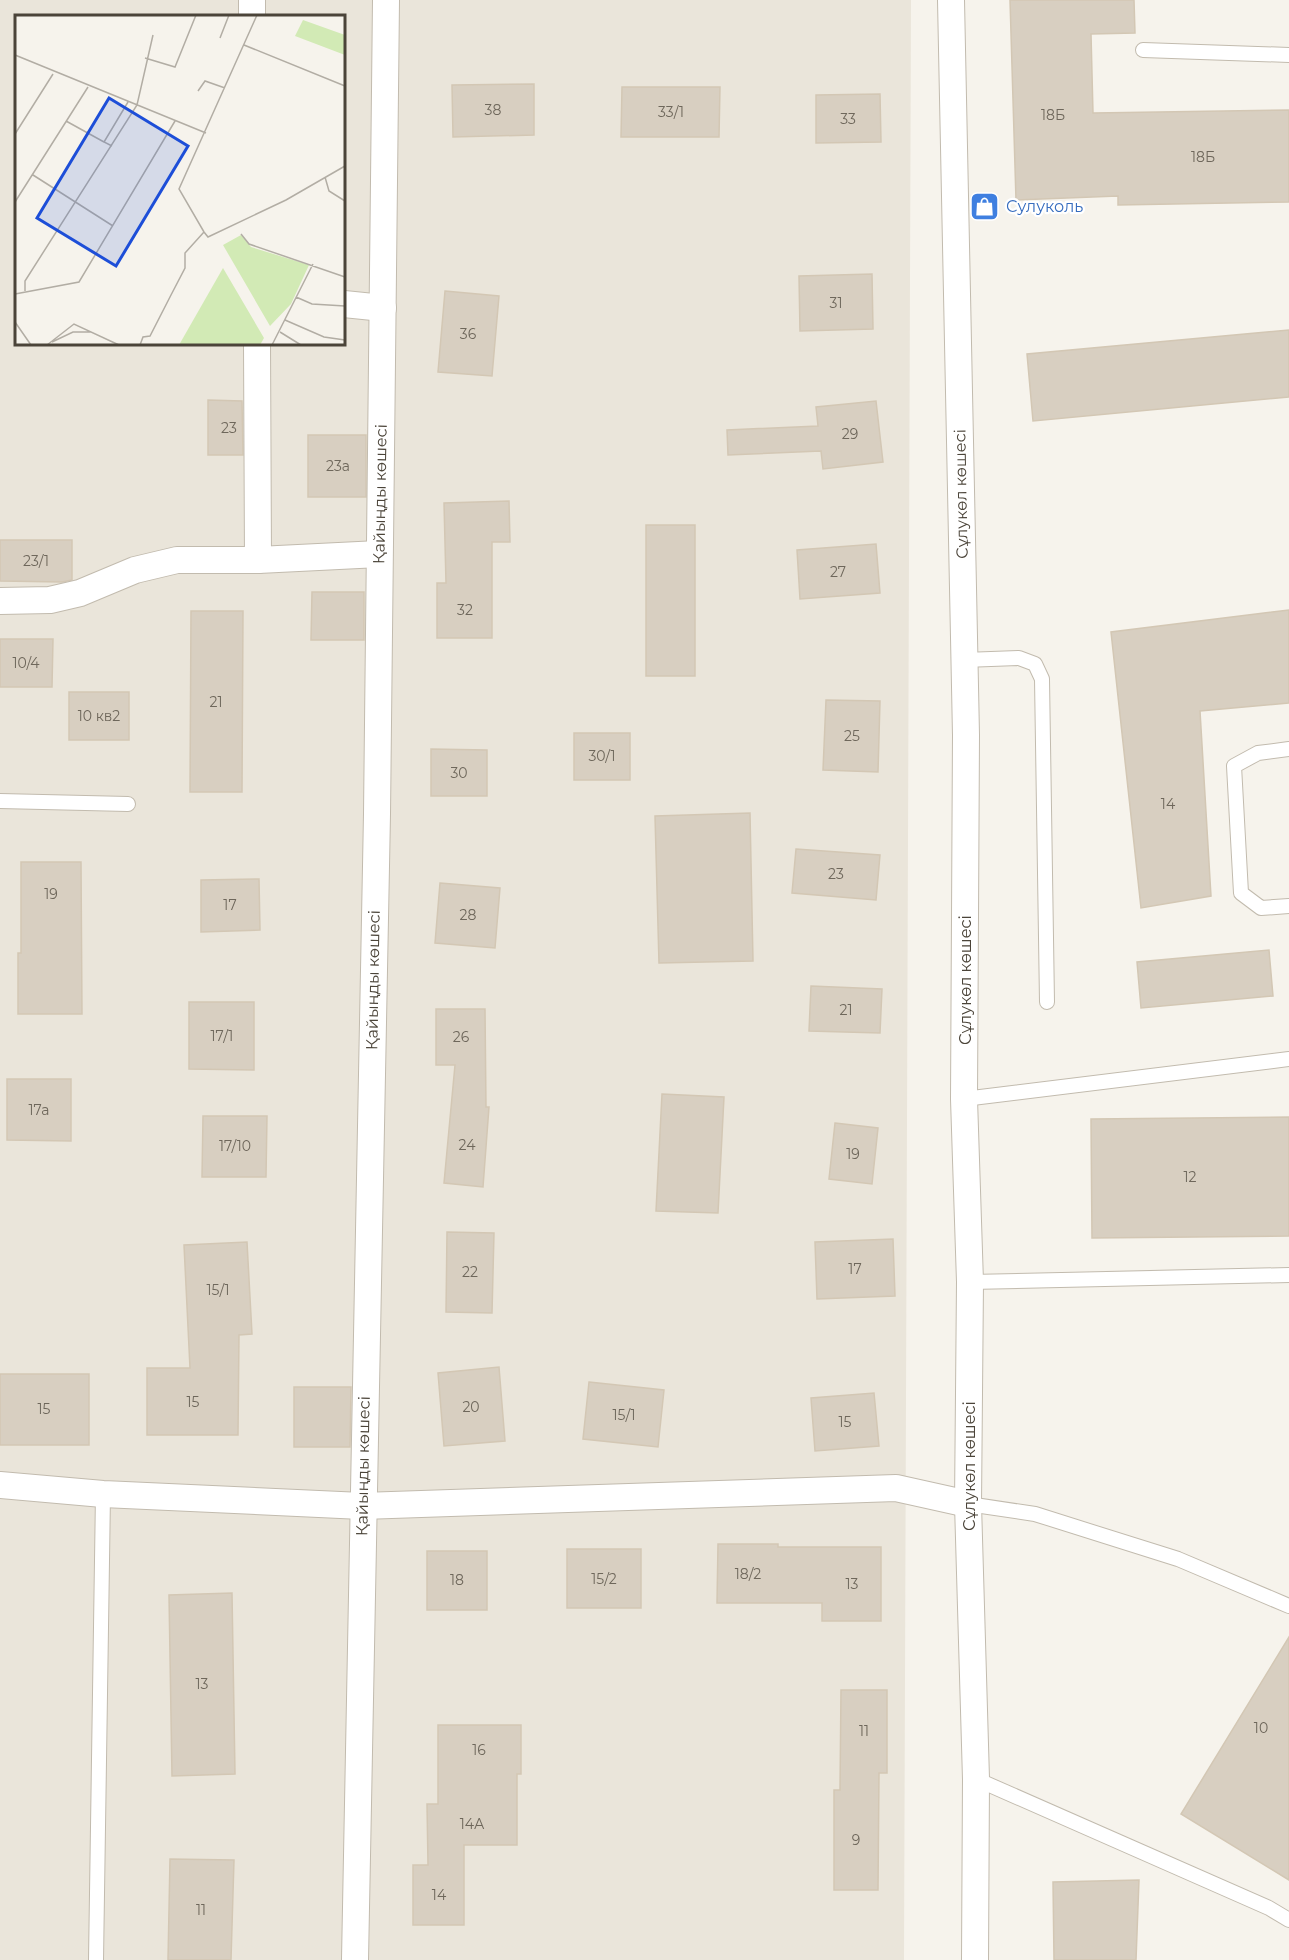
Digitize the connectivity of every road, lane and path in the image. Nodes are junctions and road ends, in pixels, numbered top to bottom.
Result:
1 (386, 0) edge
2 (951, 0) edge
3 (1143, 50) dead end
4 (1289, 55) edge
5 (345, 304) edge
6 (382, 308) junction
7 (257, 345) edge
8 (379, 554) junction
9 (258, 560) junction
10 (0, 601) edge
11 (964, 660) junction
12 (1289, 749) edge
13 (0, 801) edge
14 (128, 804) dead end
15 (1289, 906) edge
16 (1047, 1002) dead end
17 (1289, 1059) edge
18 (964, 1099) junction
19 (1289, 1275) edge
20 (970, 1282) junction
21 (0, 1485) edge
22 (103, 1494) junction
23 (968, 1504) junction
24 (362, 1506) junction
25 (1289, 1606) edge
26 (976, 1779) junction
27 (1289, 1920) edge
28 (96, 1960) edge
29 (355, 1960) edge
30 (975, 1960) edge

1 - 6 street, Қайыңды көшесі
2 - 11 street, Сұлукөл көшесі
3 - 4 lane
5 - 6 street
6 - 8 street, Қайыңды көшесі
7 - 9 street
8 - 9 street
8 - 24 street, Қайыңды көшесі
9 - 10 street
11 - 16 lane
11 - 18 street, Сұлукөл көшесі
12 - 15 lane
13 - 14 lane
17 - 18 lane
18 - 20 street, Сұлукөл көшесі
19 - 20 lane
20 - 23 street, Сұлукөл көшесі
21 - 22 street
22 - 24 street
22 - 28 lane
23 - 24 street
23 - 25 lane
23 - 26 street, Сұлукөл көшесі
24 - 29 street, Қайыңды көшесі
26 - 27 lane
26 - 30 street, Сұлукөл көшесі

